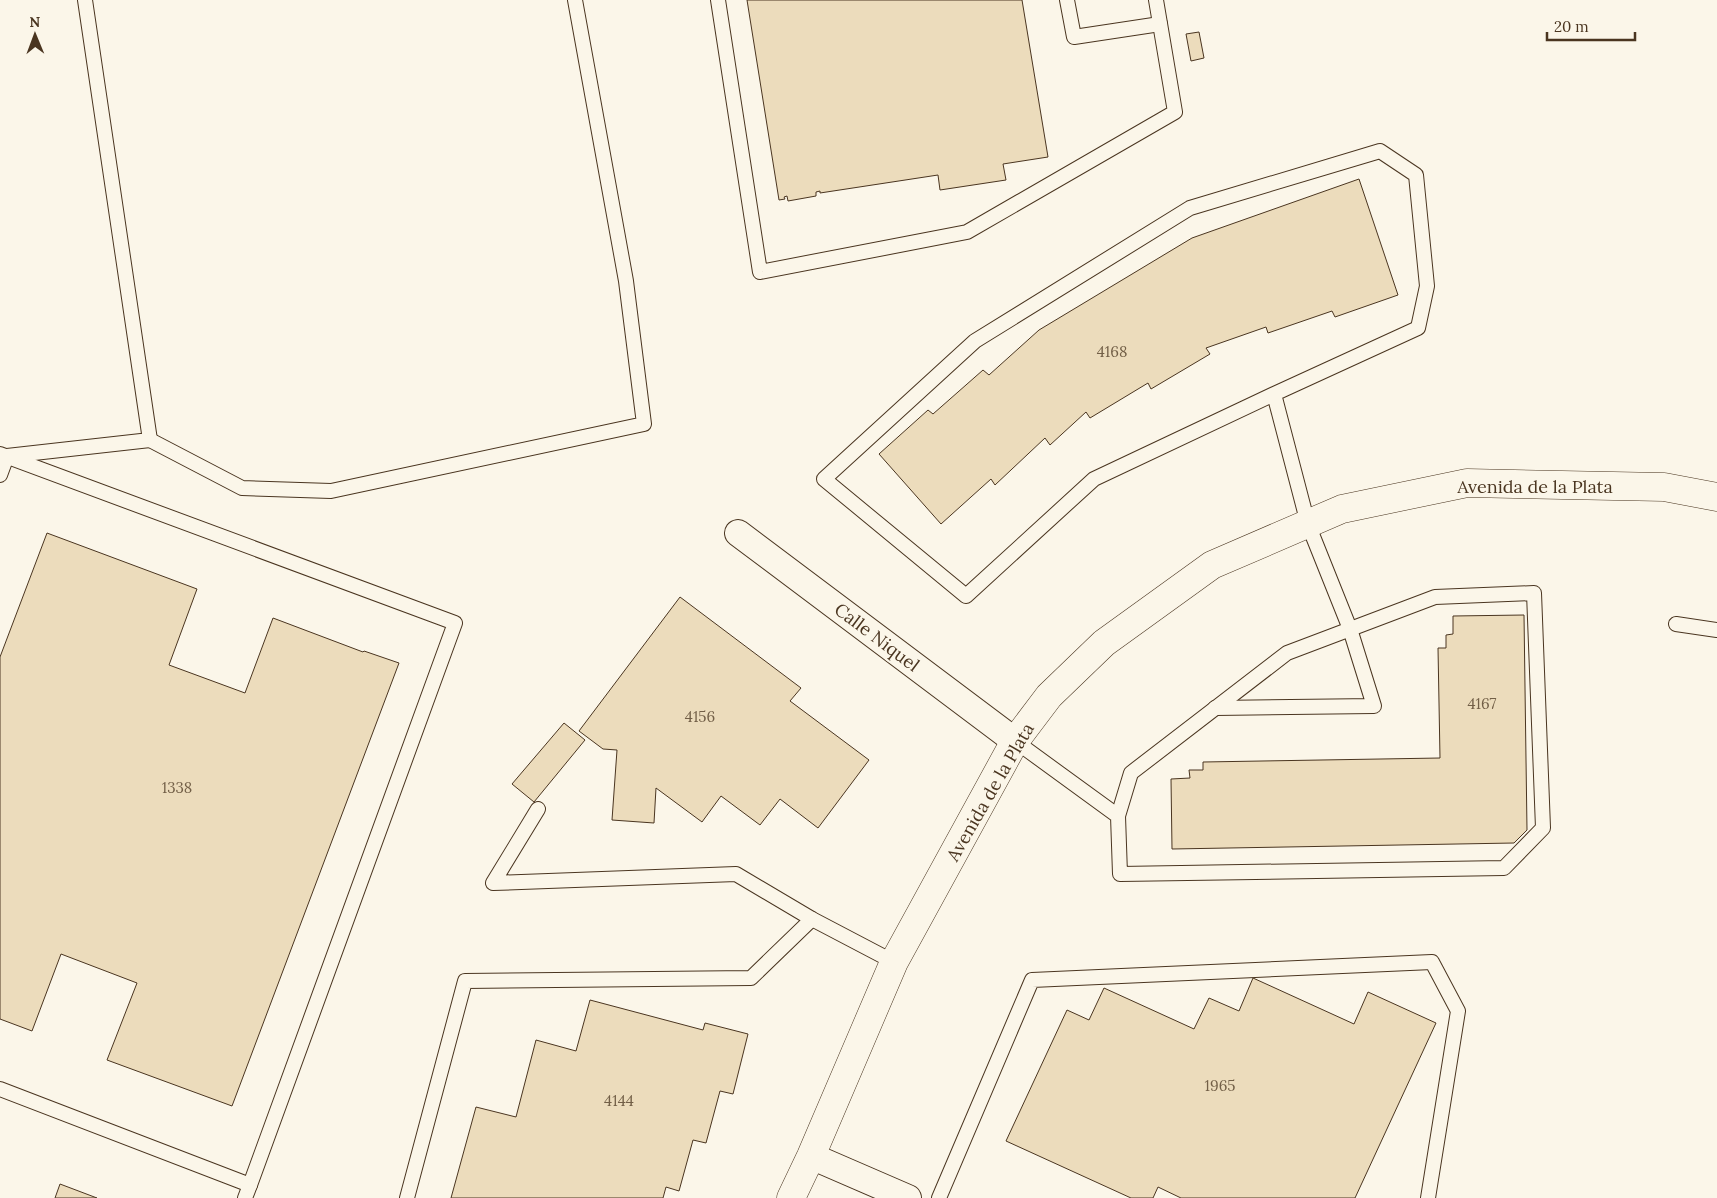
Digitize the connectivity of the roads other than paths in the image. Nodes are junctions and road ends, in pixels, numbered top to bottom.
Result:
1 (85, 0) edge
2 (575, 0) edge
3 (718, 0) edge
4 (1067, 0) edge
5 (1156, 0) edge
6 (1160, 24) junction
7 (1274, 394) junction
8 (150, 440) junction
9 (3, 455) edge
10 (0, 475) edge
11 (1717, 497) edge
12 (1308, 524) junction
13 (738, 533) dead end
14 (1676, 624) dead end
15 (1350, 629) junction
16 (1717, 630) edge
17 (1215, 708) junction
18 (1015, 741) junction
19 (538, 809) dead end
20 (1118, 816) junction
21 (812, 919) junction
22 (894, 962) junction
23 (0, 1088) edge
24 (811, 1156) junction
25 (247, 1191) edge
26 (407, 1198) edge
27 (791, 1198) edge
28 (908, 1198) edge
29 (939, 1198) edge
30 (1428, 1198) edge

1 - 8 lane
2 - 8 lane
3 - 6 lane
4 - 6 lane
5 - 6 lane
7 - 7 lane
7 - 12 lane
8 - 9 lane
9 - 10 lane
9 - 25 lane
11 - 12 street, Avenida de la Plata
12 - 15 lane
12 - 18 street, Avenida de la Plata
13 - 18 street, Calle Niquel
14 - 16 lane
15 - 17 lane
15 - 17 lane
15 - 20 lane
17 - 20 lane
18 - 20 lane
18 - 22 street, Avenida de la Plata
19 - 21 lane
21 - 22 lane
21 - 26 lane
22 - 24 street, Avenida de la Plata
23 - 25 lane
24 - 27 street, Avenida de la Plata
24 - 28 street
29 - 30 lane

